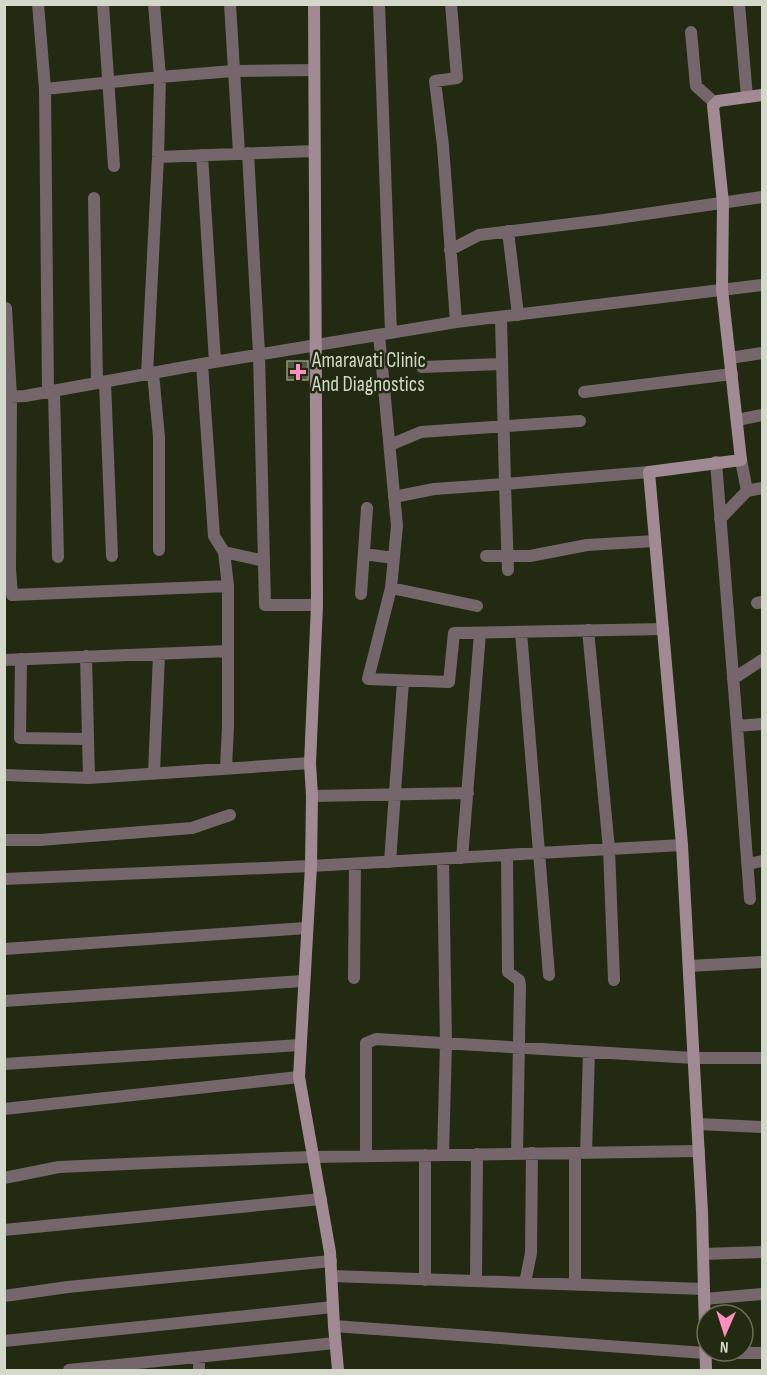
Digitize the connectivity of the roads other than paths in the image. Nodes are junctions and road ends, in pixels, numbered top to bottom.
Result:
1 (38, 4) edge
2 (103, 4) edge
3 (154, 4) edge
4 (230, 4) edge
5 (314, 4) edge
6 (379, 4) edge
7 (451, 4) edge
8 (739, 4) edge
9 (691, 32) dead end
10 (233, 70) junction
11 (314, 70) junction
12 (160, 77) junction
13 (108, 82) junction
14 (45, 89) junction
15 (762, 95) edge
16 (747, 97) junction
17 (715, 103) junction
18 (314, 150) junction
19 (243, 153) junction
20 (202, 155) junction
21 (158, 157) junction
22 (114, 166) dead end
23 (762, 197) edge
24 (94, 198) dead end
25 (723, 203) junction
26 (508, 231) junction
27 (450, 250) junction
28 (762, 285) edge
29 (722, 290) junction
30 (4, 308) edge
31 (518, 315) junction
32 (501, 318) junction
33 (456, 322) junction
34 (385, 334) junction
35 (315, 345) junction
36 (762, 353) edge
37 (259, 354) junction
38 (730, 358) junction
39 (215, 362) junction
40 (502, 363) junction
41 (202, 364) junction
42 (422, 367) dead end
43 (150, 373) junction
44 (732, 374) junction
45 (101, 382) junction
46 (51, 391) junction
47 (584, 392) dead end
48 (8, 397) edge
49 (762, 415) edge
50 (737, 420) junction
51 (580, 421) dead end
52 (503, 427) junction
53 (390, 445) junction
54 (741, 460) junction
55 (716, 462) junction
56 (649, 472) junction
57 (504, 484) junction
58 (762, 488) edge
59 (747, 490) junction
60 (394, 496) junction
61 (8, 500) edge
62 (367, 508) dead end
63 (720, 519) junction
64 (655, 541) junction
65 (159, 550) dead end
66 (224, 552) junction
67 (364, 554) junction
68 (112, 556) dead end
69 (486, 556) dead end
70 (507, 556) junction
71 (58, 557) dead end
72 (394, 558) junction
73 (264, 561) junction
74 (7, 569) edge
75 (508, 570) dead end
76 (228, 586) junction
77 (391, 588) junction
78 (361, 594) dead end
79 (317, 605) junction
80 (477, 606) dead end
81 (663, 629) junction
82 (588, 630) junction
83 (521, 632) junction
84 (480, 633) junction
85 (228, 651) junction
86 (159, 654) junction
87 (86, 656) junction
88 (21, 659) junction
89 (4, 660) edge
90 (762, 660) edge
91 (733, 679) junction
92 (403, 681) junction
93 (762, 724) edge
94 (737, 726) junction
95 (88, 739) junction
96 (310, 763) junction
97 (226, 768) junction
98 (154, 773) junction
99 (4, 775) edge
100 (89, 778) junction
101 (468, 793) junction
102 (395, 794) junction
103 (312, 796) junction
104 (230, 815) dead end
105 (4, 840) edge
106 (682, 845) junction
107 (609, 849) junction
108 (538, 854) junction
109 (507, 855) junction
110 (462, 858) junction
111 (443, 859) junction
112 (762, 861) edge
113 (390, 862) junction
114 (355, 864) junction
115 (747, 864) junction
116 (311, 866) junction
117 (4, 879) edge
118 (750, 899) dead end
119 (306, 928) junction
120 (4, 949) edge
121 (762, 962) edge
122 (689, 966) junction
123 (549, 975) dead end
124 (354, 978) dead end
125 (614, 980) dead end
126 (303, 981) junction
127 (4, 1001) edge
128 (446, 1044) junction
129 (300, 1045) junction
130 (519, 1048) junction
131 (589, 1052) junction
132 (694, 1058) junction
133 (762, 1058) edge
134 (4, 1064) edge
135 (299, 1077) junction
136 (4, 1109) edge
137 (698, 1124) junction
138 (762, 1127) edge
139 (699, 1151) junction
140 (532, 1153) junction
141 (580, 1153) junction
142 (477, 1154) junction
143 (518, 1154) junction
144 (425, 1155) junction
145 (443, 1155) junction
146 (312, 1156) junction
147 (366, 1156) junction
148 (4, 1178) edge
149 (321, 1199) junction
150 (4, 1230) edge
151 (762, 1252) edge
152 (703, 1254) junction
153 (331, 1261) junction
154 (332, 1276) junction
155 (425, 1280) junction
156 (476, 1281) junction
157 (525, 1283) junction
158 (575, 1284) junction
159 (704, 1294) junction
160 (762, 1294) edge
161 (4, 1296) edge
162 (704, 1303) edge
163 (333, 1307) junction
164 (334, 1326) junction
165 (4, 1341) edge
166 (335, 1343) junction
167 (695, 1352) edge
168 (199, 1364) edge
169 (69, 1371) edge
170 (338, 1371) edge

1 - 14 street
2 - 13 street
3 - 12 street
4 - 10 street
5 - 11 street
6 - 34 street
7 - 27 street
8 - 16 street
9 - 17 street
10 - 11 street
10 - 12 street
10 - 19 street
11 - 18 street
12 - 13 street
12 - 21 street
13 - 14 street
13 - 22 street
14 - 46 street
15 - 16 street
16 - 17 street
17 - 25 street
18 - 19 street
18 - 35 street
19 - 20 street
19 - 37 street
20 - 21 street
20 - 39 street
21 - 43 street
23 - 25 street
24 - 45 street
25 - 26 street
25 - 29 street
26 - 27 street
26 - 31 street
27 - 33 street
28 - 29 street
29 - 31 street
29 - 38 street
30 - 48 street
31 - 32 street
32 - 33 street
32 - 40 street
33 - 34 street
34 - 35 street
34 - 53 street
35 - 37 street
35 - 79 street
36 - 38 street
37 - 39 street
37 - 73 street
38 - 44 street
39 - 41 street
40 - 42 street
40 - 52 street
41 - 43 street
41 - 66 street
43 - 45 street
43 - 65 street
44 - 47 street
44 - 50 street
45 - 46 street
45 - 68 street
46 - 48 street
46 - 71 street
48 - 61 street
49 - 50 street
50 - 54 street
51 - 52 street
52 - 53 street
52 - 57 street
53 - 60 street
54 - 55 street
54 - 59 street
55 - 56 street
55 - 63 street
56 - 57 street
56 - 64 street
57 - 60 street
57 - 70 street
58 - 59 street
59 - 63 street
60 - 72 street
61 - 74 street
62 - 67 street
63 - 91 street
64 - 70 street
64 - 81 street
66 - 73 street
66 - 76 street
67 - 72 street
67 - 78 street
69 - 70 street
70 - 75 street
72 - 77 street
73 - 79 street
74 - 76 street
76 - 85 street
77 - 80 street
77 - 92 street
79 - 96 street
81 - 82 street
81 - 106 street
82 - 83 street
82 - 107 street
83 - 84 street
83 - 108 street
84 - 92 street
84 - 101 street
85 - 86 street
85 - 97 street
86 - 87 street
86 - 98 street
87 - 88 street
87 - 95 street
88 - 89 street
88 - 95 street
90 - 91 street
91 - 94 street
92 - 102 street
93 - 94 street
94 - 115 street
95 - 100 street
96 - 97 street
96 - 103 street
97 - 98 street
98 - 100 street
99 - 100 street
101 - 102 street
101 - 110 street
102 - 103 street
102 - 113 street
103 - 116 street
104 - 105 street
106 - 107 street
106 - 122 street
107 - 108 street
107 - 125 street
108 - 109 street
108 - 123 street
109 - 110 street
109 - 130 street
110 - 111 street
111 - 113 street
111 - 128 street
112 - 115 street
113 - 114 street
114 - 116 street
114 - 124 street
115 - 118 street
116 - 117 street
116 - 119 street
119 - 120 street
119 - 126 street
121 - 122 street
122 - 132 street
126 - 127 street
126 - 129 street
128 - 130 street
128 - 145 street
128 - 147 street
129 - 134 street
129 - 135 street
130 - 131 street
130 - 143 street
131 - 132 street
131 - 141 street
132 - 133 street
132 - 137 street
135 - 136 street
135 - 146 street
137 - 138 street
137 - 139 street
139 - 141 street
139 - 152 street
140 - 141 street
140 - 143 street
140 - 157 street
141 - 158 street
142 - 143 street
142 - 145 street
142 - 156 street
144 - 145 street
144 - 147 street
144 - 155 street
146 - 147 street
146 - 148 street
146 - 149 street
149 - 150 street
149 - 153 street
151 - 152 street
152 - 159 street
153 - 154 street
153 - 161 street
154 - 155 street
154 - 163 street
155 - 156 street
156 - 157 street
157 - 158 street
158 - 159 street
159 - 160 street
159 - 162 street
163 - 164 street
163 - 165 street
164 - 166 street
164 - 167 street
166 - 168 street
166 - 170 street
168 - 169 street

